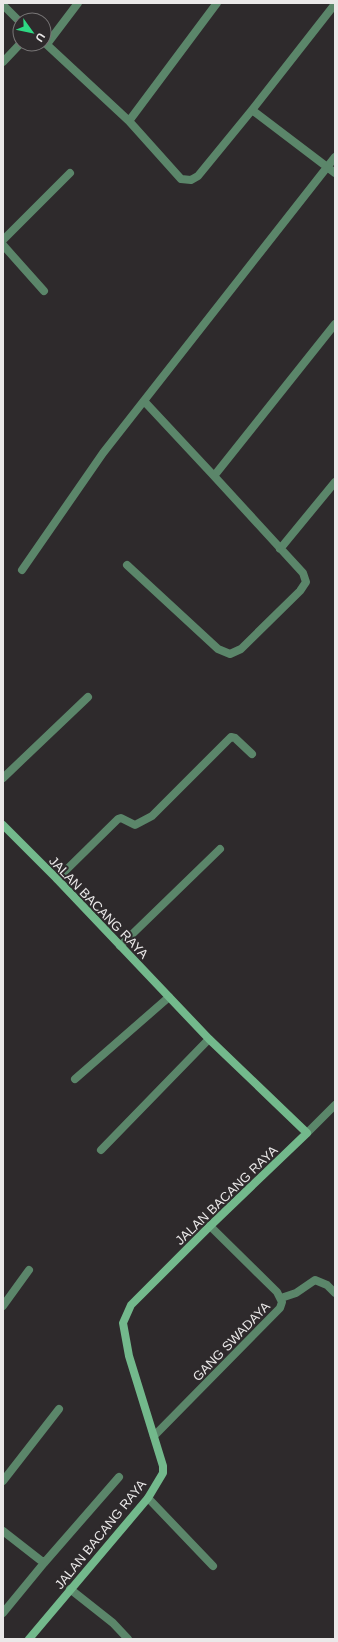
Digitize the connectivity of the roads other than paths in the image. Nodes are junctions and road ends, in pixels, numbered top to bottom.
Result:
1 (78, 3) edge
2 (217, 3) edge
3 (335, 4) edge
4 (3, 5) edge
5 (12, 14) edge
6 (52, 35) edge
7 (52, 50) edge
8 (12, 52) edge
9 (3, 62) edge
10 (252, 110) junction
11 (129, 121) junction
12 (335, 157) edge
13 (327, 167) junction
14 (70, 173) dead end
15 (335, 173) edge
16 (3, 240) edge
17 (3, 245) edge
18 (44, 291) dead end
19 (335, 324) edge
20 (144, 401) junction
21 (214, 476) junction
22 (335, 482) edge
23 (280, 549) junction
24 (127, 565) dead end
25 (22, 570) dead end
26 (88, 697) dead end
27 (252, 754) dead end
28 (3, 778) edge
29 (3, 825) edge
30 (220, 849) dead end
31 (57, 879) junction
32 (120, 946) junction
33 (168, 997) junction
34 (209, 1039) junction
35 (75, 1079) dead end
36 (335, 1105) edge
37 (307, 1133) junction
38 (101, 1150) dead end
39 (210, 1226) junction
40 (29, 1270) dead end
41 (335, 1293) edge
42 (281, 1298) junction
43 (3, 1306) edge
44 (58, 1409) dead end
45 (154, 1436) junction
46 (119, 1478) dead end
47 (3, 1481) edge
48 (148, 1498) junction
49 (3, 1531) edge
50 (44, 1563) junction
51 (213, 1566) dead end
52 (70, 1589) junction
53 (3, 1613) edge
54 (29, 1639) edge
55 (128, 1639) edge

1 - 6 street
2 - 11 street
3 - 10 street
4 - 5 street
7 - 11 street
8 - 9 street
10 - 11 street
10 - 13 street
12 - 13 street
13 - 15 street
13 - 20 street
14 - 16 street
17 - 18 street
19 - 21 street
20 - 21 street
20 - 25 street
21 - 23 street
22 - 23 street
23 - 24 street
26 - 28 street
27 - 31 street
29 - 31 street, JALAN BACANG RAYA
30 - 32 street
31 - 32 street, JALAN BACANG RAYA
32 - 33 street, JALAN BACANG RAYA
33 - 34 street, JALAN BACANG RAYA
33 - 35 street
34 - 37 street, JALAN BACANG RAYA
34 - 38 street
36 - 37 street
37 - 39 street, JALAN BACANG RAYA
39 - 42 street, GANG SWADAYA
39 - 45 street, JALAN BACANG RAYA
40 - 43 street
41 - 42 street
42 - 45 street, GANG SWADAYA
44 - 47 street
45 - 48 street, JALAN BACANG RAYA
46 - 50 street
48 - 51 street
48 - 52 street, JALAN BACANG RAYA
49 - 50 street
50 - 53 street
52 - 54 street, JALAN BACANG RAYA
52 - 55 street

